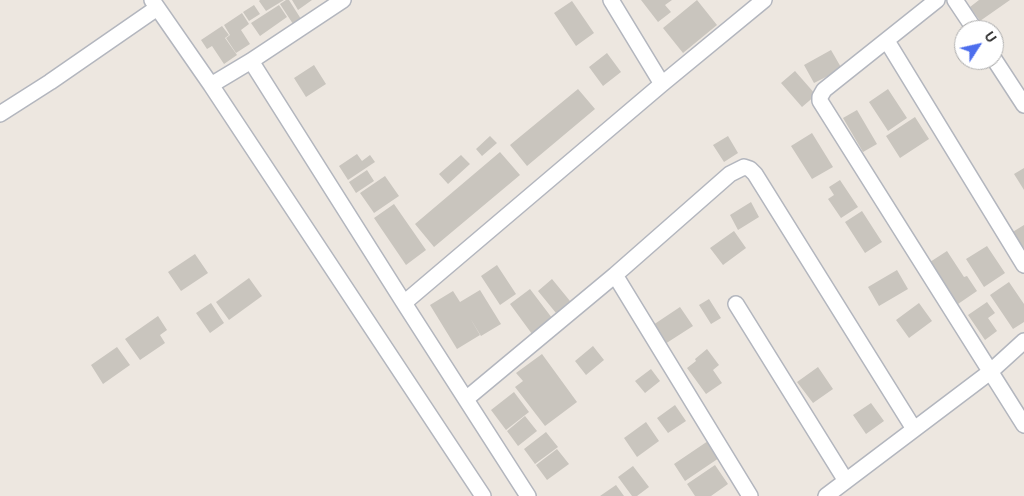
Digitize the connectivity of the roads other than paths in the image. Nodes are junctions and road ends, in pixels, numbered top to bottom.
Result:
1 (343, 0) edge
2 (611, 0) edge
3 (764, 0) edge
4 (937, 0) edge
5 (955, 0) edge
6 (155, 3) edge
7 (968, 20) edge
8 (887, 42) junction
9 (252, 61) junction
10 (1001, 70) edge
11 (662, 84) junction
12 (211, 85) junction
13 (1024, 105) edge
14 (0, 114) edge
15 (1024, 265) edge
16 (616, 275) junction
17 (404, 303) junction
18 (736, 304) dead end
19 (1024, 341) edge
20 (990, 372) junction
21 (466, 400) junction
22 (1024, 425) edge
23 (914, 429) junction
24 (846, 481) junction
25 (483, 496) edge
26 (528, 496) edge
27 (750, 496) edge
28 (826, 496) edge

1 - 9 street
2 - 11 street
3 - 11 street
4 - 8 street
5 - 7 street
6 - 12 street
6 - 14 street
8 - 15 street
8 - 20 street
9 - 12 street
9 - 17 street
10 - 13 street
11 - 17 street
12 - 25 street
16 - 21 street
16 - 23 street
16 - 27 street
17 - 21 street
18 - 24 street
19 - 20 street
20 - 22 street
20 - 23 street
21 - 26 street
23 - 24 street
24 - 28 street

